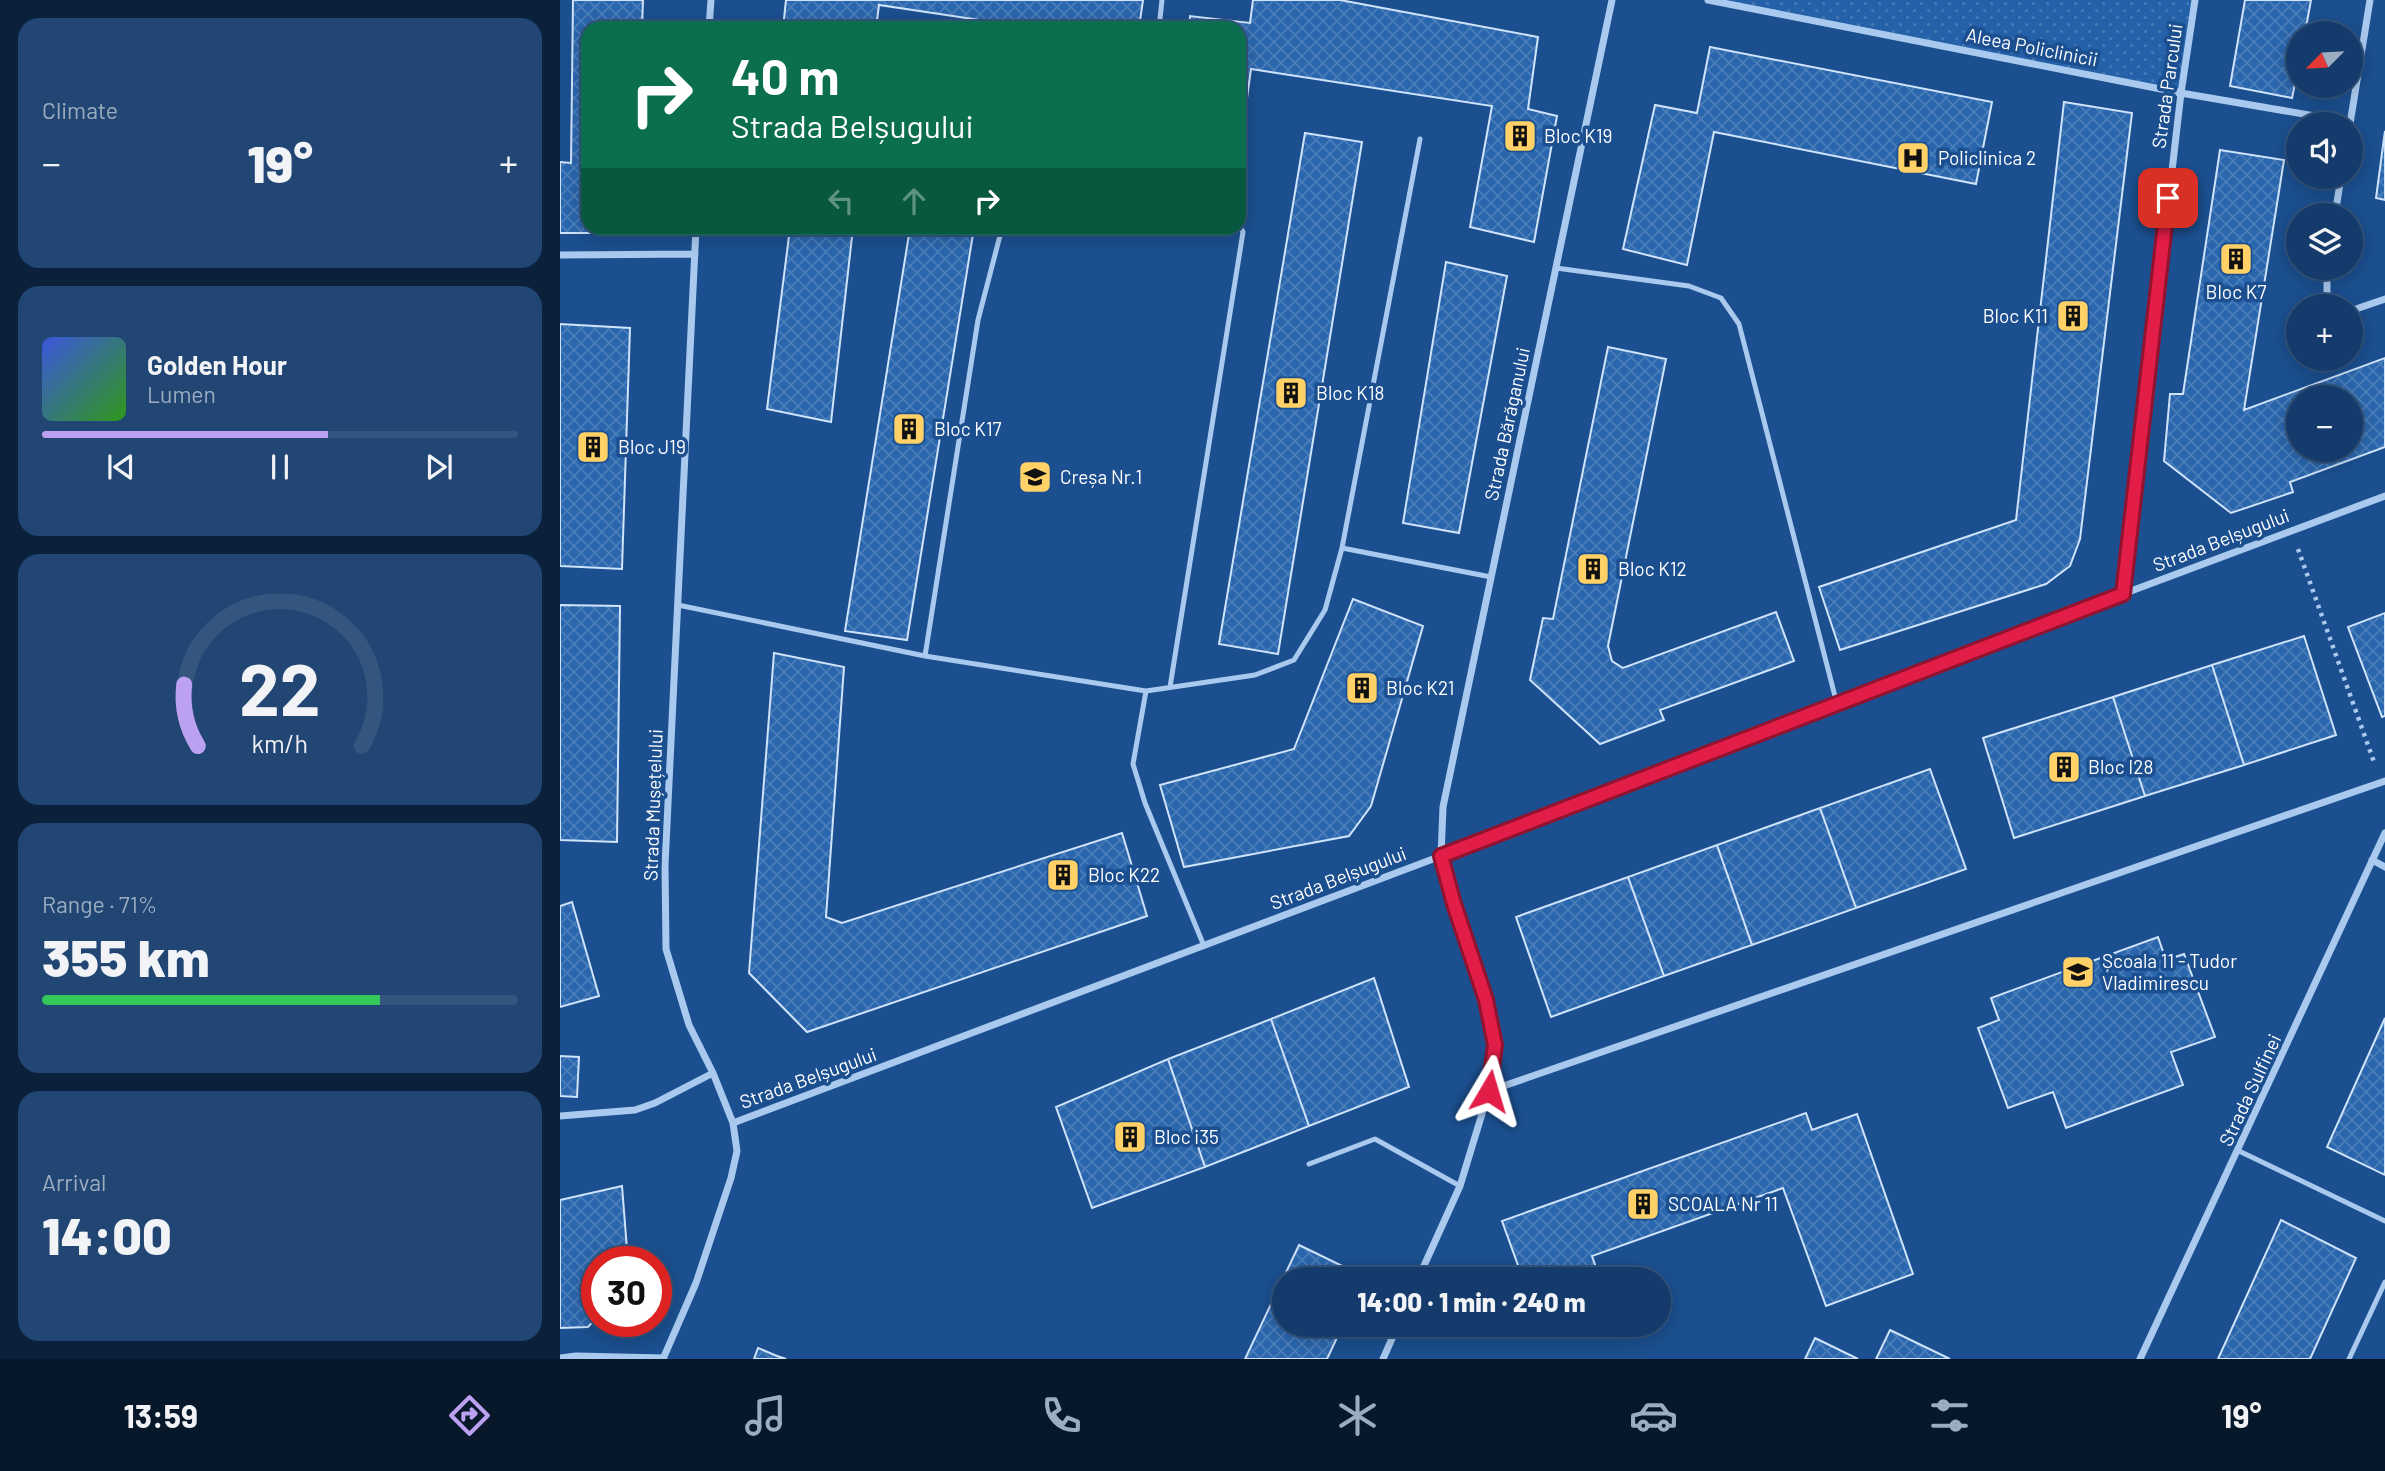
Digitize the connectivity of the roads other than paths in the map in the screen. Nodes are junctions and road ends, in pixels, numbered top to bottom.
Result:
1 (710, 0) edge
2 (1162, 0) edge
3 (1612, 0) edge
4 (1708, 0) edge
5 (2195, 0) edge
6 (2370, 0) edge
7 (709, 21) edge
8 (1160, 21) edge
9 (2181, 93) junction
10 (2288, 112) edge
11 (2352, 112) edge
12 (1420, 139) dead end
13 (696, 235) edge
14 (1000, 235) edge
15 (1243, 235) edge
16 (695, 254) junction
17 (560, 256) edge
18 (1556, 268) junction
19 (2385, 299) edge
20 (2363, 307) edge
21 (2385, 496) edge
22 (1342, 548) junction
23 (1491, 578) junction
24 (2123, 594) junction
25 (678, 605) junction
26 (925, 656) junction
27 (1170, 687) junction
28 (1146, 691) junction
29 (1837, 704) junction
30 (2383, 782) edge
31 (2385, 833) edge
32 (1441, 856) junction
33 (2372, 860) junction
34 (2385, 867) edge
35 (1204, 946) junction
36 (713, 1073) junction
37 (1489, 1091) junction
38 (560, 1116) edge
39 (733, 1123) junction
40 (2239, 1151) junction
41 (1309, 1164) dead end
42 (1460, 1186) junction
43 (2385, 1221) edge
44 (1423, 1267) edge
45 (2385, 1282) edge
46 (1392, 1337) edge
47 (560, 1358) edge
48 (664, 1358) edge
49 (1382, 1359) edge
50 (2140, 1359) edge
51 (2349, 1359) edge

1 - 7 street
2 - 8 lane
3 - 18 street, Strada Bărăganului
4 - 9 street, Aleea Policlinicii
5 - 9 street, Strada Parcului
6 - 11 street
9 - 10 street, Aleea Policlinicii
9 - 24 street, Strada Parcului
12 - 22 lane
13 - 16 street, Strada Mușețelului
14 - 26 lane
15 - 27 lane
16 - 17 street
16 - 25 street, Strada Mușețelului
18 - 23 street, Strada Bărăganului
18 - 29 lane
19 - 20 street
21 - 24 street, Strada Belșugului
22 - 23 lane
22 - 27 lane
23 - 32 street, Strada Bărăganului
24 - 29 street, Strada Belșugului
25 - 26 lane
25 - 36 street, Strada Mușețelului
26 - 28 lane
27 - 28 lane
28 - 35 lane
29 - 32 street, Strada Belșugului
30 - 37 street
31 - 33 street, Strada Sulfinei
32 - 35 street, Strada Belșugului
32 - 37 street, Strada Bărăganului
33 - 34 street
33 - 40 street, Strada Sulfinei
35 - 39 street, Strada Belșugului
36 - 38 street
36 - 39 street, Strada Mușețelului
37 - 42 street, Strada Bărăganului
39 - 48 street, Strada Mușețelului
40 - 43 lane
40 - 50 street, Strada Sulfinei
41 - 42 lane
42 - 44 street, Strada Bărăganului
45 - 51 lane
46 - 49 street
47 - 48 street

